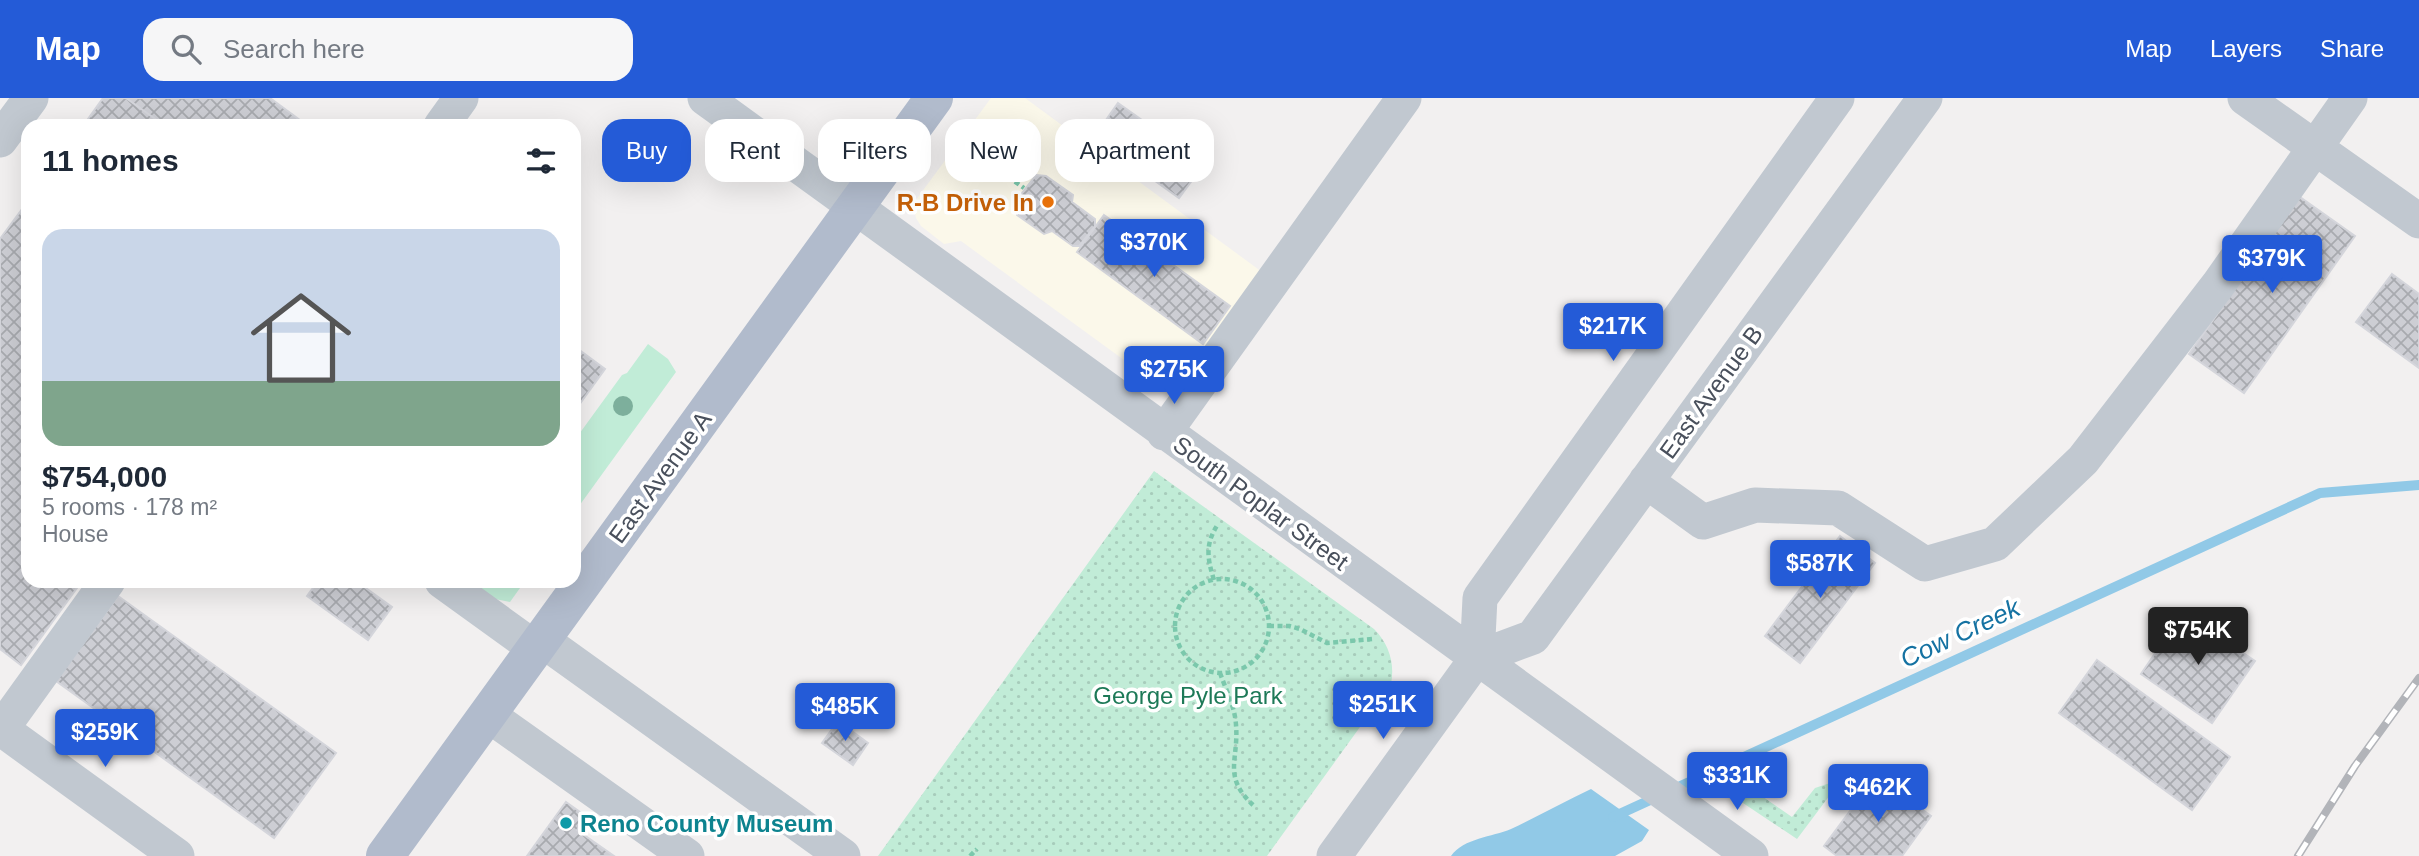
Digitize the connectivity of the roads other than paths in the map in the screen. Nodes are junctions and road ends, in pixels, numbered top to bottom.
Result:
1 (31, 98) edge
2 (705, 98) edge
3 (934, 98) edge
4 (1404, 98) edge
5 (1837, 98) edge
6 (1925, 98) edge
7 (2245, 98) edge
8 (2350, 98) edge
9 (0, 140) edge
10 (2314, 148) junction
11 (855, 207) junction
12 (2419, 221) edge
13 (1164, 433) junction
14 (1646, 481) junction
15 (581, 586) edge
16 (103, 588) edge
17 (453, 588) edge
18 (579, 588) edge
19 (539, 644) junction
20 (1477, 658) junction
21 (487, 714) junction
22 (1, 729) edge
23 (177, 856) edge
24 (385, 856) edge
25 (687, 856) edge
26 (843, 856) edge
27 (1334, 856) edge
28 (1751, 856) edge

1 - 9 street
2 - 11 street, South Poplar Street
3 - 11 main road, East Avenue A
4 - 13 street
5 - 20 street
6 - 14 street, East Avenue B
7 - 10 street
8 - 10 street
10 - 12 street
10 - 14 street
11 - 13 street, South Poplar Street
11 - 15 main road, East Avenue A
13 - 20 street, South Poplar Street
14 - 20 street, East Avenue B
16 - 22 street
17 - 19 street
18 - 19 main road, East Avenue A
19 - 21 main road, East Avenue A
19 - 26 street
20 - 27 street
20 - 28 street, South Poplar Street
21 - 24 main road, East Avenue A
21 - 25 street
22 - 23 street

